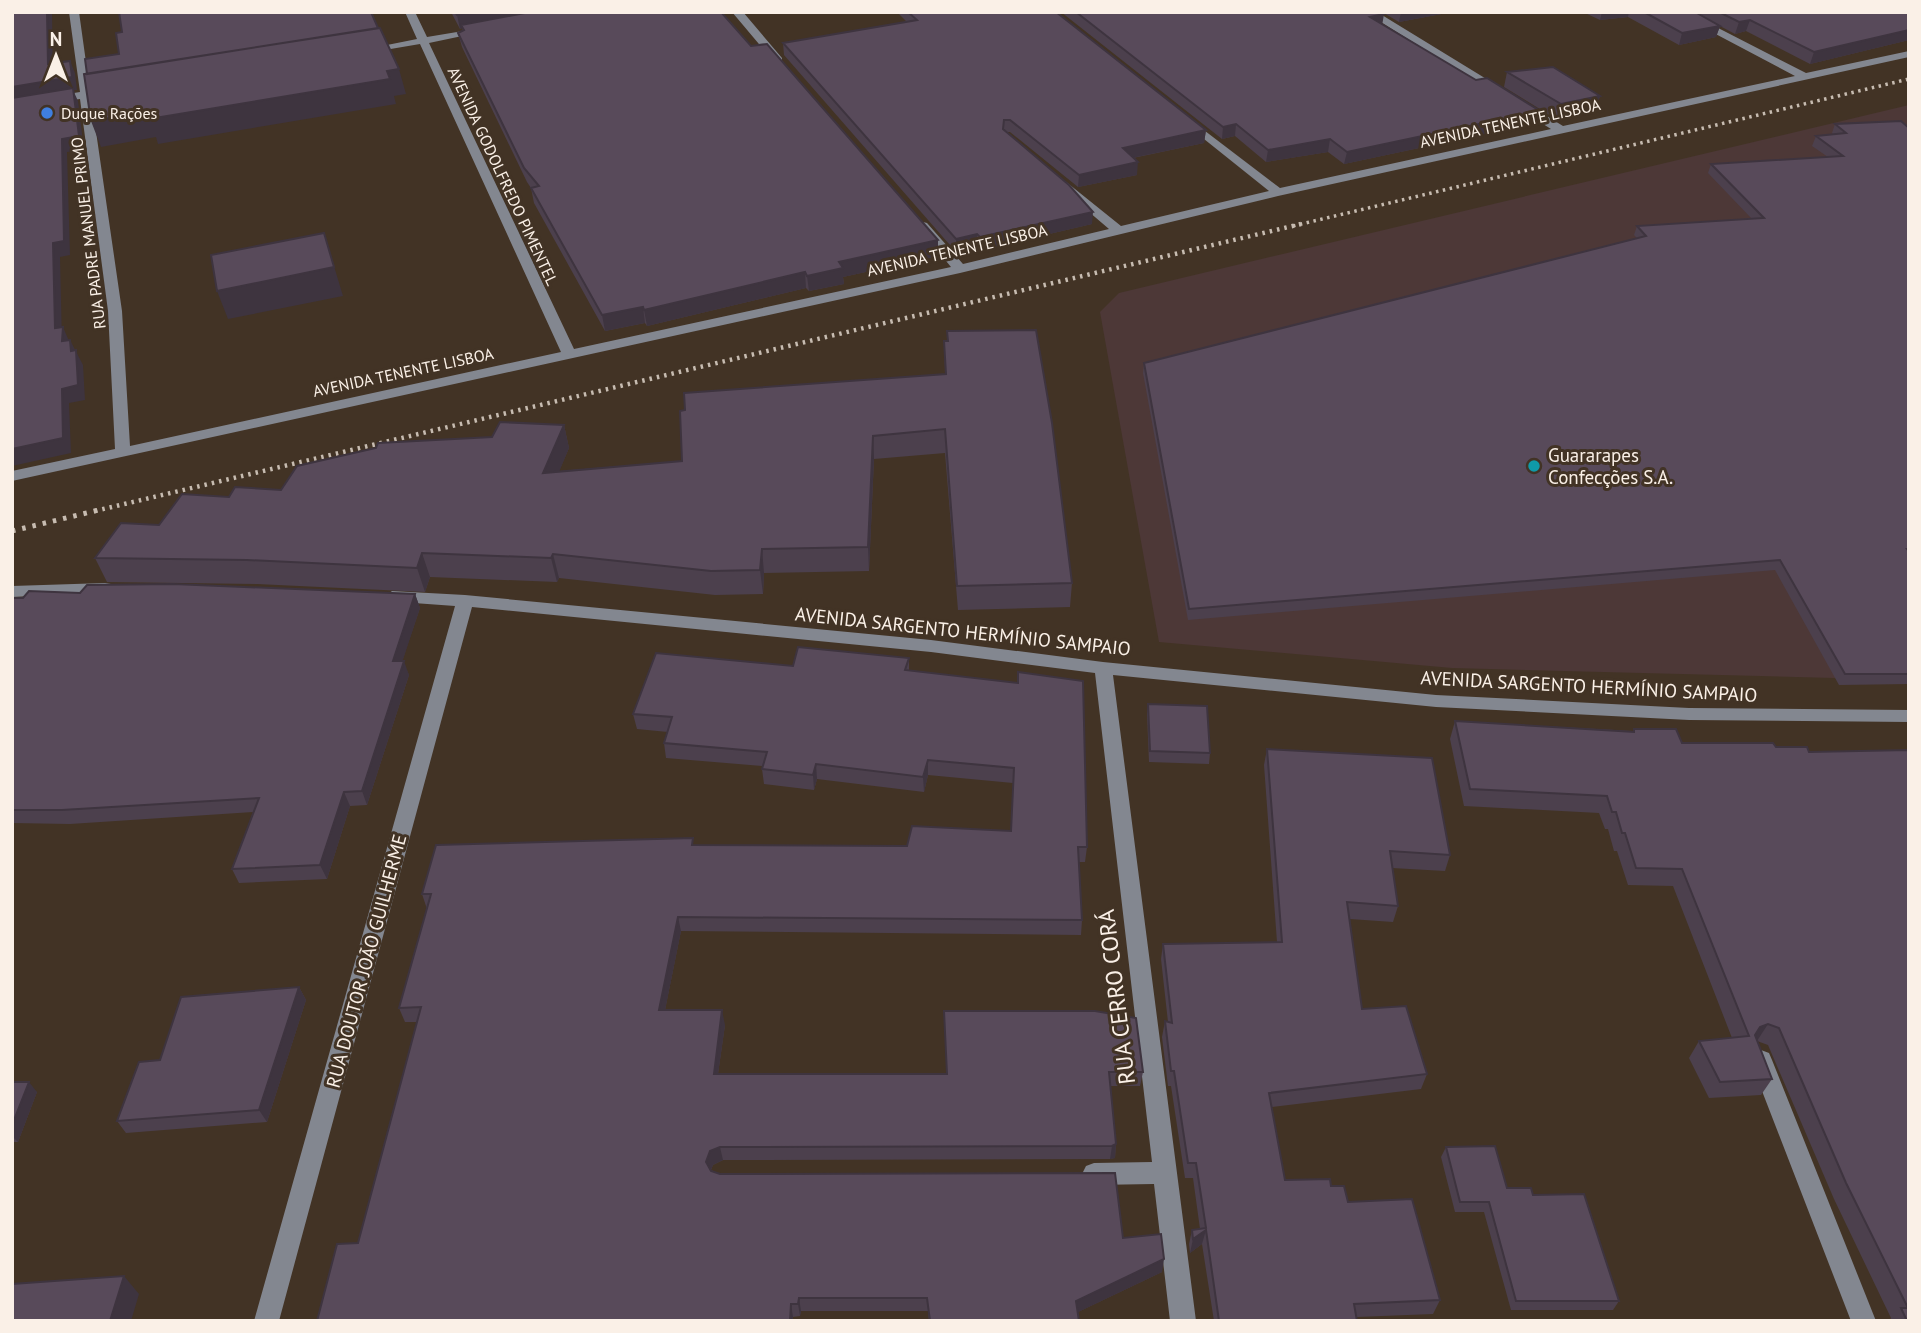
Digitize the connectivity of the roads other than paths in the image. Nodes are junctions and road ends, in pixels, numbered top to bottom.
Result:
1 (74, 12) edge
2 (410, 12) edge
3 (737, 12) edge
4 (1370, 12) edge
5 (1679, 12) edge
6 (490, 30) edge
7 (422, 41) junction
8 (355, 51) edge
9 (1909, 54) edge
10 (790, 74) edge
11 (1805, 77) junction
12 (127, 88) edge
13 (87, 94) junction
14 (12, 106) edge
15 (1181, 115) edge
16 (1561, 130) junction
17 (1058, 179) edge
18 (1279, 192) junction
19 (915, 217) edge
20 (1118, 230) junction
21 (960, 269) junction
22 (569, 354) junction
23 (123, 451) junction
24 (12, 476) edge
25 (122, 588) edge
26 (12, 592) edge
27 (369, 596) edge
28 (466, 601) junction
29 (1102, 668) junction
30 (1909, 716) edge
31 (1758, 1053) edge
32 (1067, 1174) edge
33 (1164, 1174) junction
34 (266, 1321) edge
35 (1183, 1321) edge
36 (1864, 1321) edge

1 - 13 street, RUA PADRE MANUEL PRIMO
2 - 7 street, AVENIDA GODOLFREDO PIMENTEL
3 - 10 street
4 - 16 street
5 - 11 street
6 - 7 street
7 - 8 street
7 - 22 street, AVENIDA GODOLFREDO PIMENTEL
9 - 11 street, AVENIDA TENENTE LISBOA
11 - 16 street, AVENIDA TENENTE LISBOA
12 - 13 street
13 - 14 street
13 - 23 street, RUA PADRE MANUEL PRIMO
15 - 18 street
16 - 18 street, AVENIDA TENENTE LISBOA
17 - 20 street
18 - 20 street, AVENIDA TENENTE LISBOA
19 - 21 street
20 - 21 street, AVENIDA TENENTE LISBOA
21 - 22 street, AVENIDA TENENTE LISBOA
22 - 23 street, AVENIDA TENENTE LISBOA
23 - 24 street, AVENIDA TENENTE LISBOA
25 - 26 street
27 - 28 street, AVENIDA SARGENTO HERMÍNIO SAMPAIO
28 - 29 street, AVENIDA SARGENTO HERMÍNIO SAMPAIO
28 - 34 street, RUA DOUTOR JOÃO GUILHERME
29 - 30 street, AVENIDA SARGENTO HERMÍNIO SAMPAIO
29 - 33 street, RUA CERRO CORÁ
31 - 36 street
32 - 33 street
33 - 35 street, RUA CERRO CORÁ

